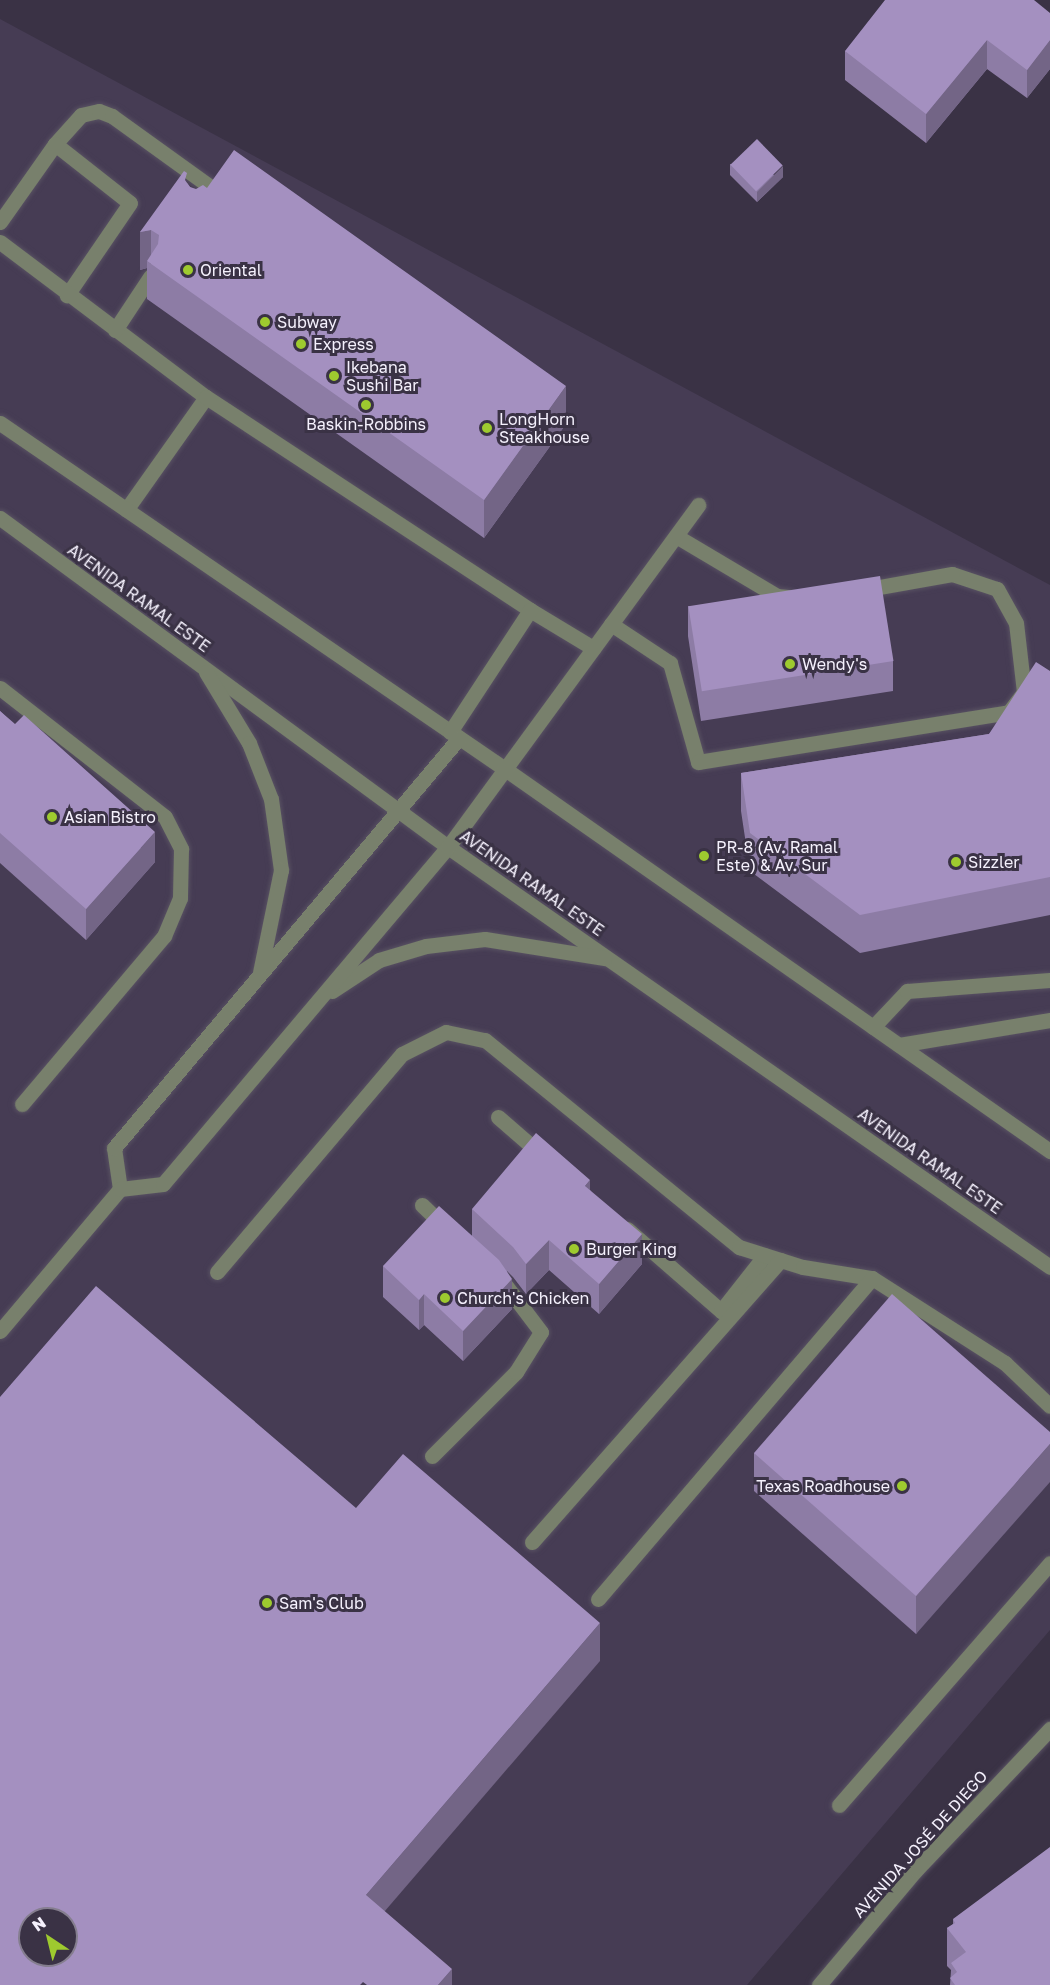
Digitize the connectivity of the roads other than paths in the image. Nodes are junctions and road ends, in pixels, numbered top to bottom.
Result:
1 (55, 144) junction
2 (195, 217) edge
3 (0, 222) edge
4 (0, 242) edge
5 (150, 277) edge
6 (67, 295) junction
7 (115, 330) junction
8 (206, 397) junction
9 (0, 423) edge
10 (698, 505) dead end
11 (126, 510) junction
12 (0, 518) edge
13 (676, 536) junction
14 (853, 592) edge
15 (809, 597) edge
16 (530, 610) junction
17 (611, 624) junction
18 (593, 648) junction
19 (203, 667) junction
20 (0, 688) edge
21 (454, 735) junction
22 (505, 769) junction
23 (398, 810) junction
24 (448, 847) junction
25 (609, 959) junction
26 (260, 975) junction
27 (1050, 980) edge
28 (317, 1001) junction
29 (1050, 1020) edge
30 (873, 1027) junction
31 (899, 1045) junction
32 (22, 1104) dead end
33 (498, 1117) dead end
34 (1050, 1151) edge
35 (552, 1163) edge
36 (120, 1189) junction
37 (422, 1205) dead end
38 (614, 1218) edge
39 (456, 1237) edge
40 (765, 1255) junction
41 (781, 1260) junction
42 (1050, 1267) edge
43 (489, 1268) edge
44 (217, 1272) dead end
45 (872, 1278) junction
46 (0, 1331) edge
47 (1050, 1406) edge
48 (432, 1456) dead end
49 (532, 1542) dead end
50 (1050, 1563) edge
51 (598, 1599) dead end
52 (1050, 1729) edge
53 (839, 1805) dead end
54 (819, 1985) edge

1 - 2 street
1 - 3 street
1 - 6 street
4 - 6 street
5 - 7 street
6 - 7 street
7 - 8 street
8 - 11 street
8 - 16 street
9 - 11 street
10 - 13 street
11 - 21 street
12 - 19 street, AVENIDA RAMAL ESTE
13 - 15 street
13 - 17 street
14 - 17 street
16 - 18 street
16 - 21 street
17 - 18 street
18 - 22 street
19 - 23 street, AVENIDA RAMAL ESTE
19 - 26 street
20 - 32 street
21 - 22 street
21 - 23 street
22 - 24 street
22 - 30 street
23 - 24 street, AVENIDA RAMAL ESTE
23 - 26 street
24 - 25 street, AVENIDA RAMAL ESTE
24 - 28 street
25 - 28 street
25 - 42 street, AVENIDA RAMAL ESTE
26 - 36 street
27 - 30 street
28 - 36 street
29 - 31 street
30 - 31 street
31 - 34 street
33 - 35 street
36 - 46 street
37 - 39 street
38 - 40 street
40 - 41 street
40 - 44 street
41 - 45 street
41 - 49 street
43 - 48 street
45 - 47 street
45 - 51 street
50 - 53 street
52 - 54 street, AVENIDA JOSÉ DE DIEGO

